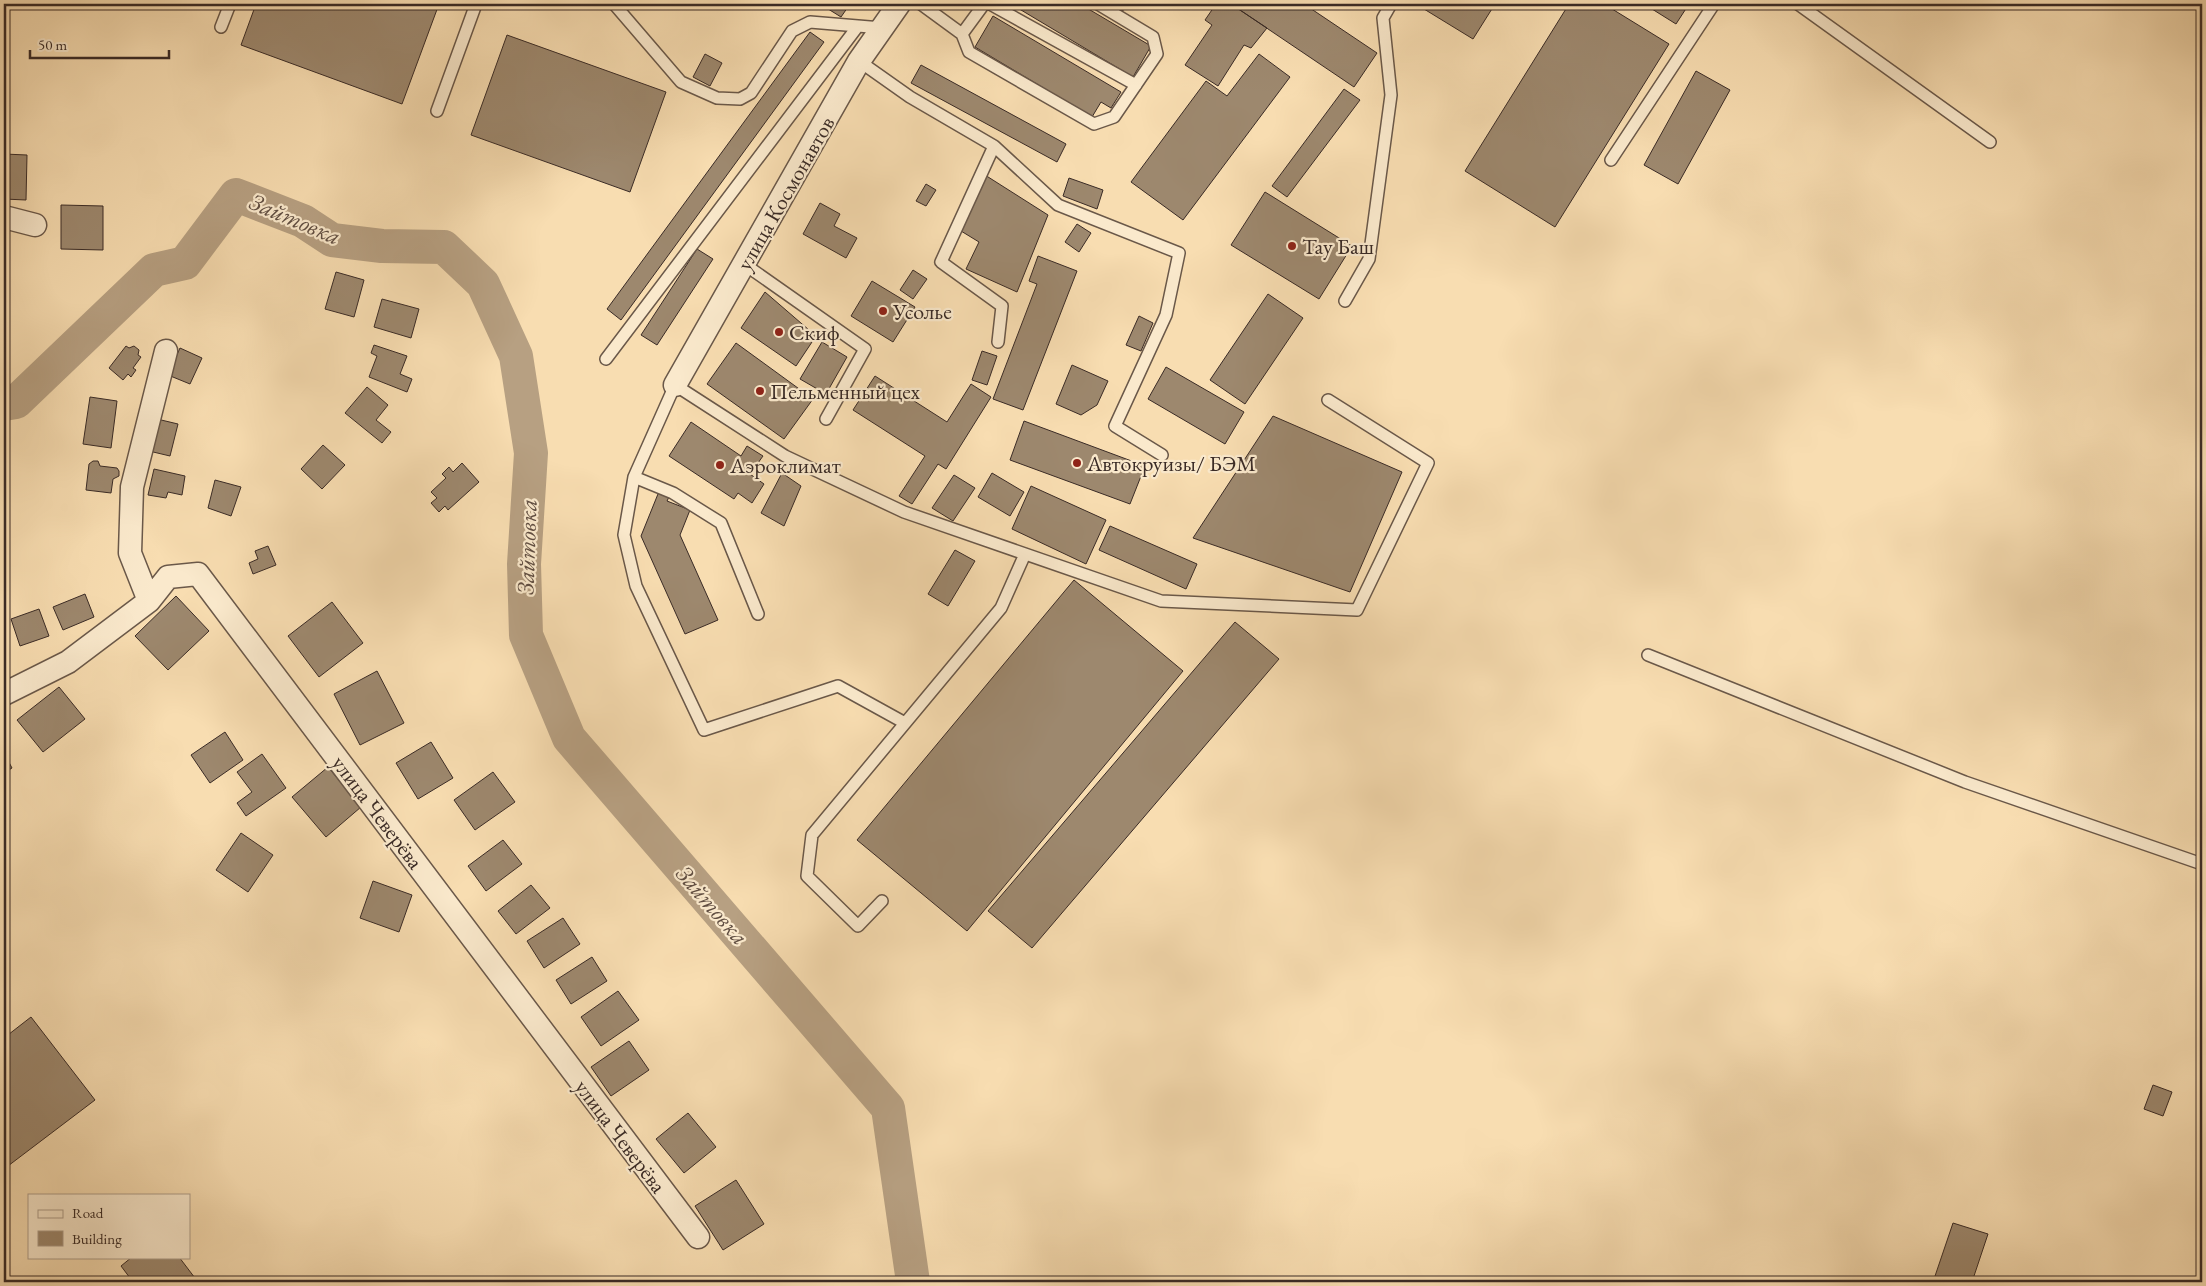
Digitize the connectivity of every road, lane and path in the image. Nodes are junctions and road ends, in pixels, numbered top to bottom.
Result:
1 (230, 4) edge
2 (476, 4) edge
3 (614, 4) edge
4 (899, 4) edge
5 (921, 4) edge
6 (984, 4) edge
7 (990, 4) edge
8 (1098, 4) edge
9 (1391, 4) edge
10 (1714, 4) edge
11 (1798, 4) edge
12 (858, 26) junction
13 (221, 27) dead end
14 (882, 28) junction
15 (962, 34) junction
16 (859, 62) junction
17 (1136, 85) junction
18 (437, 111) dead end
19 (1990, 142) dead end
20 (994, 146) junction
21 (1611, 160) dead end
22 (4, 216) edge
23 (35, 225) dead end
24 (744, 264) junction
25 (1346, 301) dead end
26 (998, 342) dead end
27 (166, 351) dead end
28 (606, 359) dead end
29 (675, 385) junction
30 (1328, 400) dead end
31 (826, 420) dead end
32 (1162, 455) dead end
33 (634, 477) junction
34 (1025, 554) junction
35 (149, 601) junction
36 (758, 614) dead end
37 (1648, 655) dead end
38 (4, 694) edge
39 (905, 723) junction
40 (2202, 864) edge
41 (882, 901) dead end
42 (698, 1238) dead end

1 - 13 lane
2 - 18 lane
3 - 12 lane
4 - 14 street, улица Космонавтов
5 - 15 lane
6 - 15 lane
7 - 17 lane
8 - 17 lane
9 - 25 lane
10 - 21 lane
11 - 19 lane
12 - 14 lane
12 - 28 lane
14 - 16 street, улица Космонавтов
15 - 17 lane
16 - 20 lane
16 - 24 street, улица Космонавтов
20 - 26 lane
20 - 32 lane
22 - 23 street
24 - 29 street, улица Космонавтов
24 - 31 lane
27 - 35 street
29 - 33 lane
29 - 34 lane
30 - 34 lane
33 - 36 lane
33 - 39 lane
34 - 39 lane
35 - 38 street, улица Чеверёва
35 - 42 street, улица Чеверёва
37 - 40 lane
39 - 41 lane

